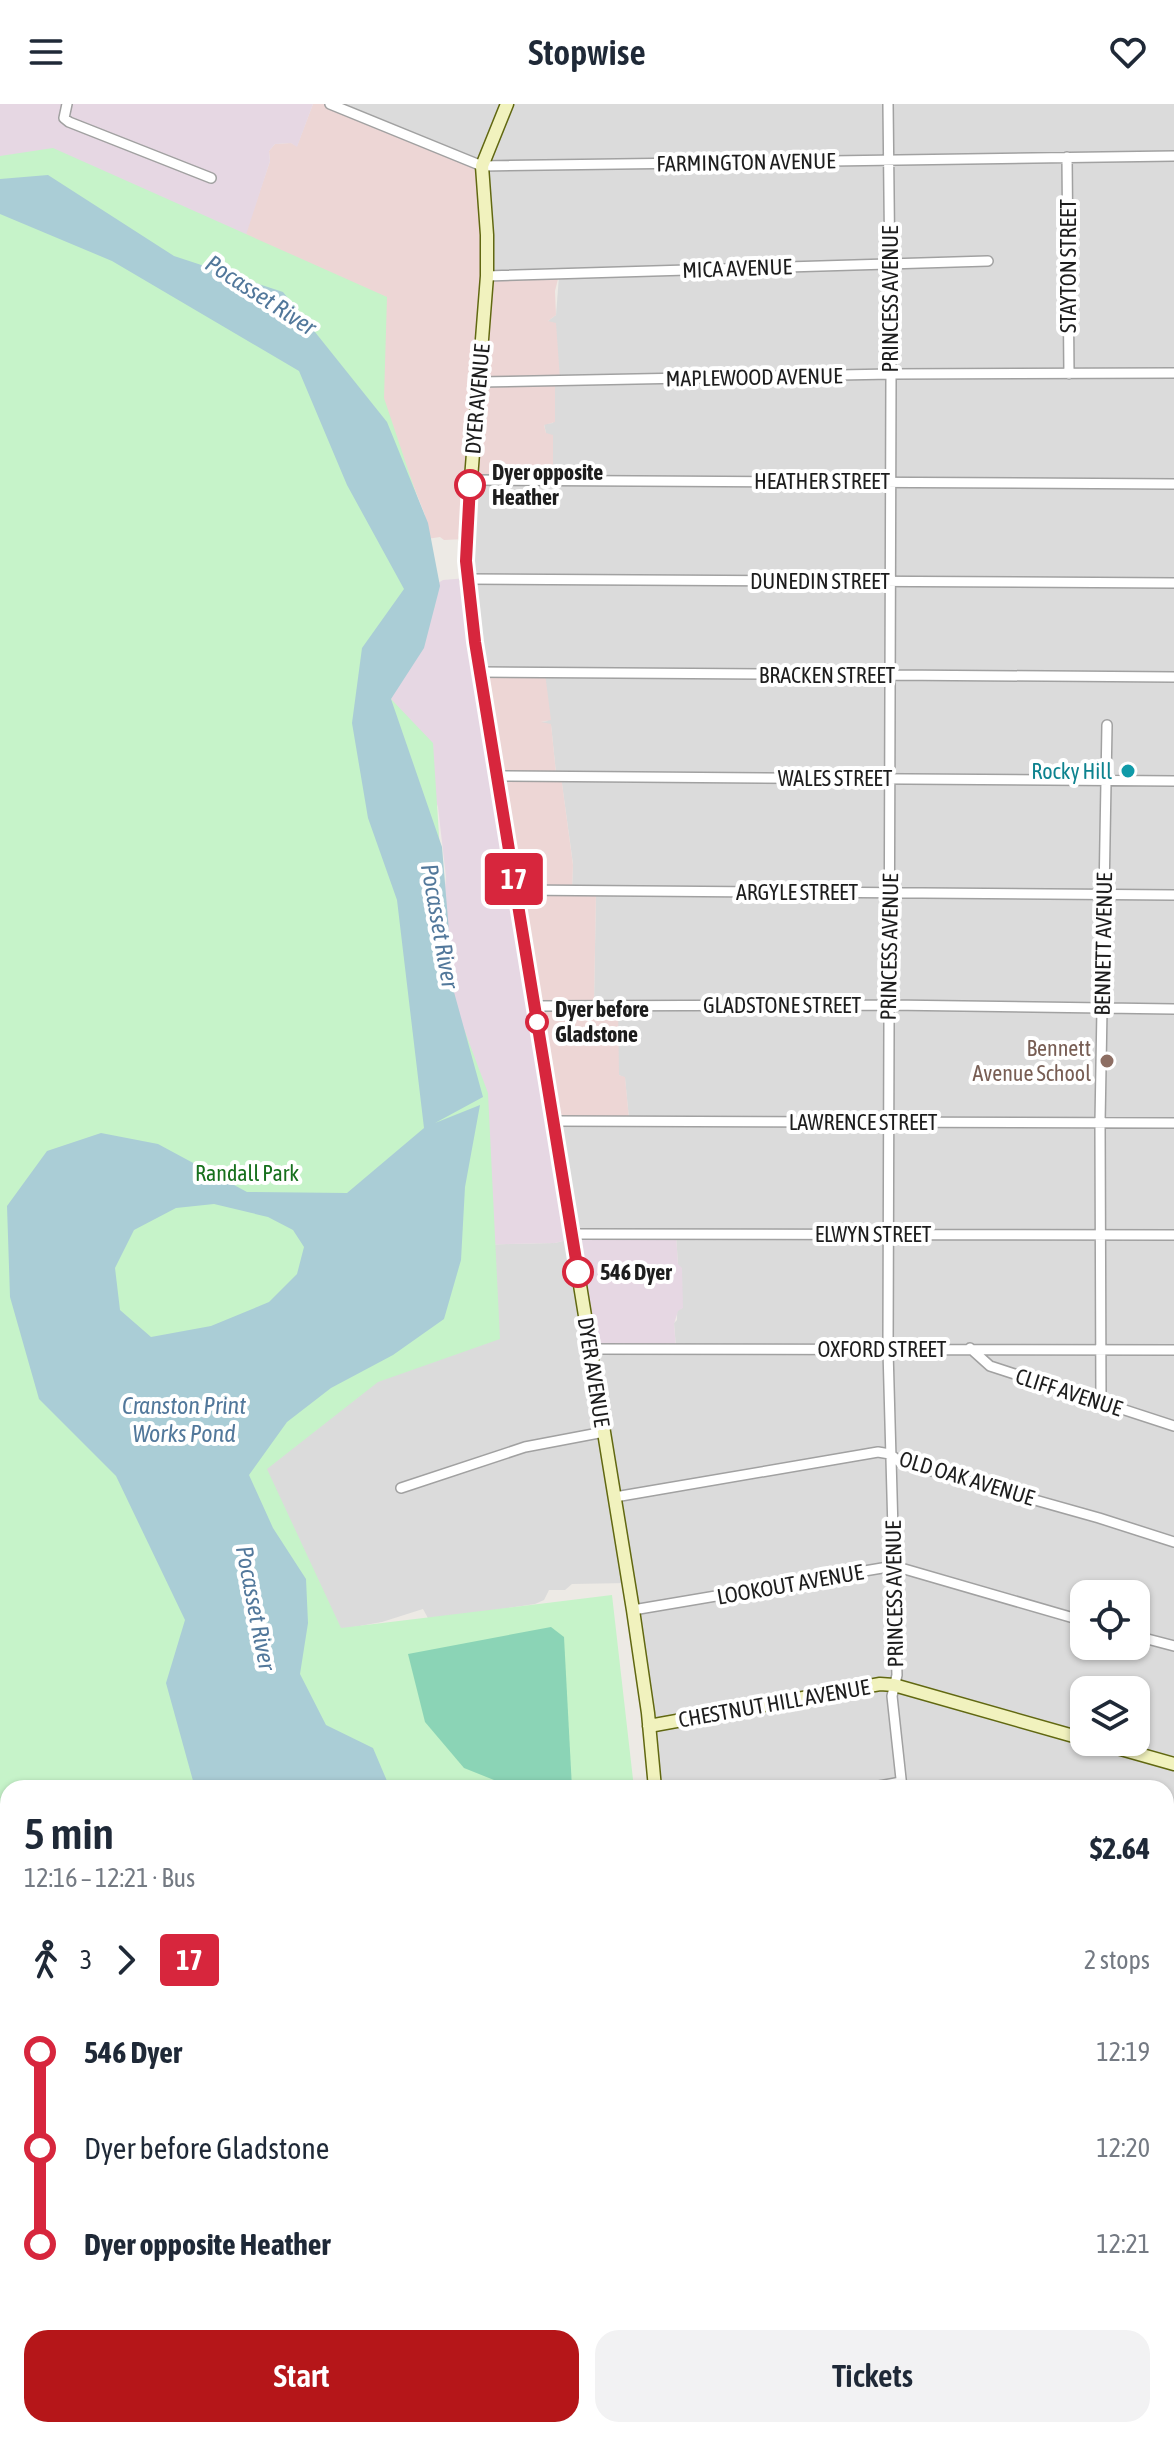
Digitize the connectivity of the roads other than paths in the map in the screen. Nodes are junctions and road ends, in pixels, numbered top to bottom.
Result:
1 (67, 104) edge
2 (330, 104) edge
3 (507, 104) edge
4 (888, 104) edge
5 (1174, 156) edge
6 (1067, 157) junction
7 (889, 160) junction
8 (482, 166) junction
9 (211, 178) dead end
10 (988, 261) dead end
11 (890, 264) junction
12 (487, 276) junction
13 (1174, 373) edge
14 (891, 374) junction
15 (1069, 374) junction
16 (478, 382) junction
17 (471, 480) junction
18 (890, 482) junction
19 (1174, 484) edge
20 (467, 579) junction
21 (890, 581) junction
22 (1174, 583) edge
23 (480, 672) junction
24 (891, 675) junction
25 (1174, 677) edge
26 (1107, 725) dead end
27 (497, 776) junction
28 (890, 779) junction
29 (1108, 780) junction
30 (1174, 781) edge
31 (516, 890) junction
32 (890, 893) junction
33 (1103, 895) junction
34 (1174, 895) edge
35 (889, 1005) junction
36 (535, 1006) junction
37 (1102, 1009) junction
38 (1174, 1009) edge
39 (553, 1121) junction
40 (887, 1122) junction
41 (1100, 1123) junction
42 (1174, 1123) edge
43 (572, 1234) junction
44 (889, 1234) junction
45 (1100, 1235) junction
46 (1174, 1235) edge
47 (970, 1348) junction
48 (590, 1349) junction
49 (888, 1350) junction
50 (1100, 1350) junction
51 (1174, 1350) edge
52 (1101, 1402) junction
53 (1174, 1426) edge
54 (604, 1432) junction
55 (890, 1454) junction
56 (401, 1488) dead end
57 (615, 1497) junction
58 (1174, 1542) edge
59 (894, 1566) junction
60 (633, 1610) junction
61 (1070, 1617) edge
62 (1150, 1640) edge
63 (1174, 1646) edge
64 (894, 1685) junction
65 (649, 1726) junction
66 (1070, 1735) edge
67 (1146, 1756) edge
68 (1174, 1764) edge
69 (654, 1780) edge
70 (901, 1780) edge

1 - 9 street
2 - 8 street, FARMINGTON AVENUE
3 - 8 main road, DYER AVENUE
4 - 7 street, PRINCESS AVENUE
5 - 6 street, FARMINGTON AVENUE
6 - 7 street, FARMINGTON AVENUE
6 - 15 street, STAYTON STREET
7 - 8 street, FARMINGTON AVENUE
7 - 11 street, PRINCESS AVENUE
8 - 12 main road, DYER AVENUE
10 - 11 street, MICA AVENUE
11 - 12 street, MICA AVENUE
11 - 14 street, PRINCESS AVENUE
12 - 16 main road, DYER AVENUE
13 - 15 street, MAPLEWOOD AVENUE
14 - 15 street, MAPLEWOOD AVENUE
14 - 16 street, MAPLEWOOD AVENUE
14 - 18 street, PRINCESS AVENUE
16 - 17 main road, DYER AVENUE
17 - 18 street, HEATHER STREET
17 - 20 main road, DYER AVENUE
18 - 19 street, HEATHER STREET
18 - 21 street, PRINCESS AVENUE
20 - 21 street, DUNEDIN STREET
20 - 23 main road, DYER AVENUE
21 - 22 street, DUNEDIN STREET
21 - 24 street, PRINCESS AVENUE
23 - 24 street, BRACKEN STREET
23 - 27 main road, DYER AVENUE
24 - 25 street, BRACKEN STREET
24 - 28 street, PRINCESS AVENUE
26 - 29 street, BENNETT AVENUE
27 - 28 street, WALES STREET
27 - 31 main road, DYER AVENUE
28 - 29 street, WALES STREET
28 - 32 street, PRINCESS AVENUE
29 - 30 street, WALES STREET
29 - 33 street, BENNETT AVENUE
31 - 32 street, ARGYLE STREET
31 - 36 main road, DYER AVENUE
32 - 33 street, ARGYLE STREET
32 - 35 street, PRINCESS AVENUE
33 - 34 street, ARGYLE STREET
33 - 37 street, BENNETT AVENUE
35 - 36 street, GLADSTONE STREET
35 - 37 street, GLADSTONE STREET
35 - 40 street, PRINCESS AVENUE
36 - 39 main road, DYER AVENUE
37 - 38 street, GLADSTONE STREET
37 - 41 street, BENNETT AVENUE
39 - 40 street, LAWRENCE STREET
39 - 43 main road, DYER AVENUE
40 - 41 street, LAWRENCE STREET
40 - 44 street, PRINCESS AVENUE
41 - 42 street, LAWRENCE STREET
41 - 45 street, BENNETT AVENUE
43 - 44 street, ELWYN STREET
43 - 48 main road, DYER AVENUE
44 - 45 street, ELWYN STREET
44 - 49 street, PRINCESS AVENUE
45 - 46 street, ELWYN STREET
45 - 50 street, BENNETT AVENUE
47 - 49 street, OXFORD STREET
47 - 50 street, OXFORD STREET
47 - 52 street, CLIFF AVENUE
48 - 49 street, OXFORD STREET
48 - 54 main road, DYER AVENUE
49 - 55 street, PRINCESS AVENUE
50 - 51 street, OXFORD STREET
50 - 52 street, BENNETT AVENUE
52 - 53 street, CLIFF AVENUE
54 - 56 street
54 - 57 main road, DYER AVENUE
55 - 57 street, OLD OAK AVENUE
55 - 58 street, OLD OAK AVENUE
55 - 59 street, PRINCESS AVENUE
57 - 60 main road, DYER AVENUE
59 - 60 street, LOOKOUT AVENUE
59 - 61 street, LOOKOUT AVENUE
59 - 64 street, PRINCESS AVENUE
60 - 65 main road, DYER AVENUE
62 - 63 street
64 - 65 main road, CHESTNUT HILL AVENUE
64 - 66 main road, CHESTNUT HILL AVENUE
64 - 70 street, PRINCESS AVENUE
65 - 69 main road, DYER AVENUE
67 - 68 main road

